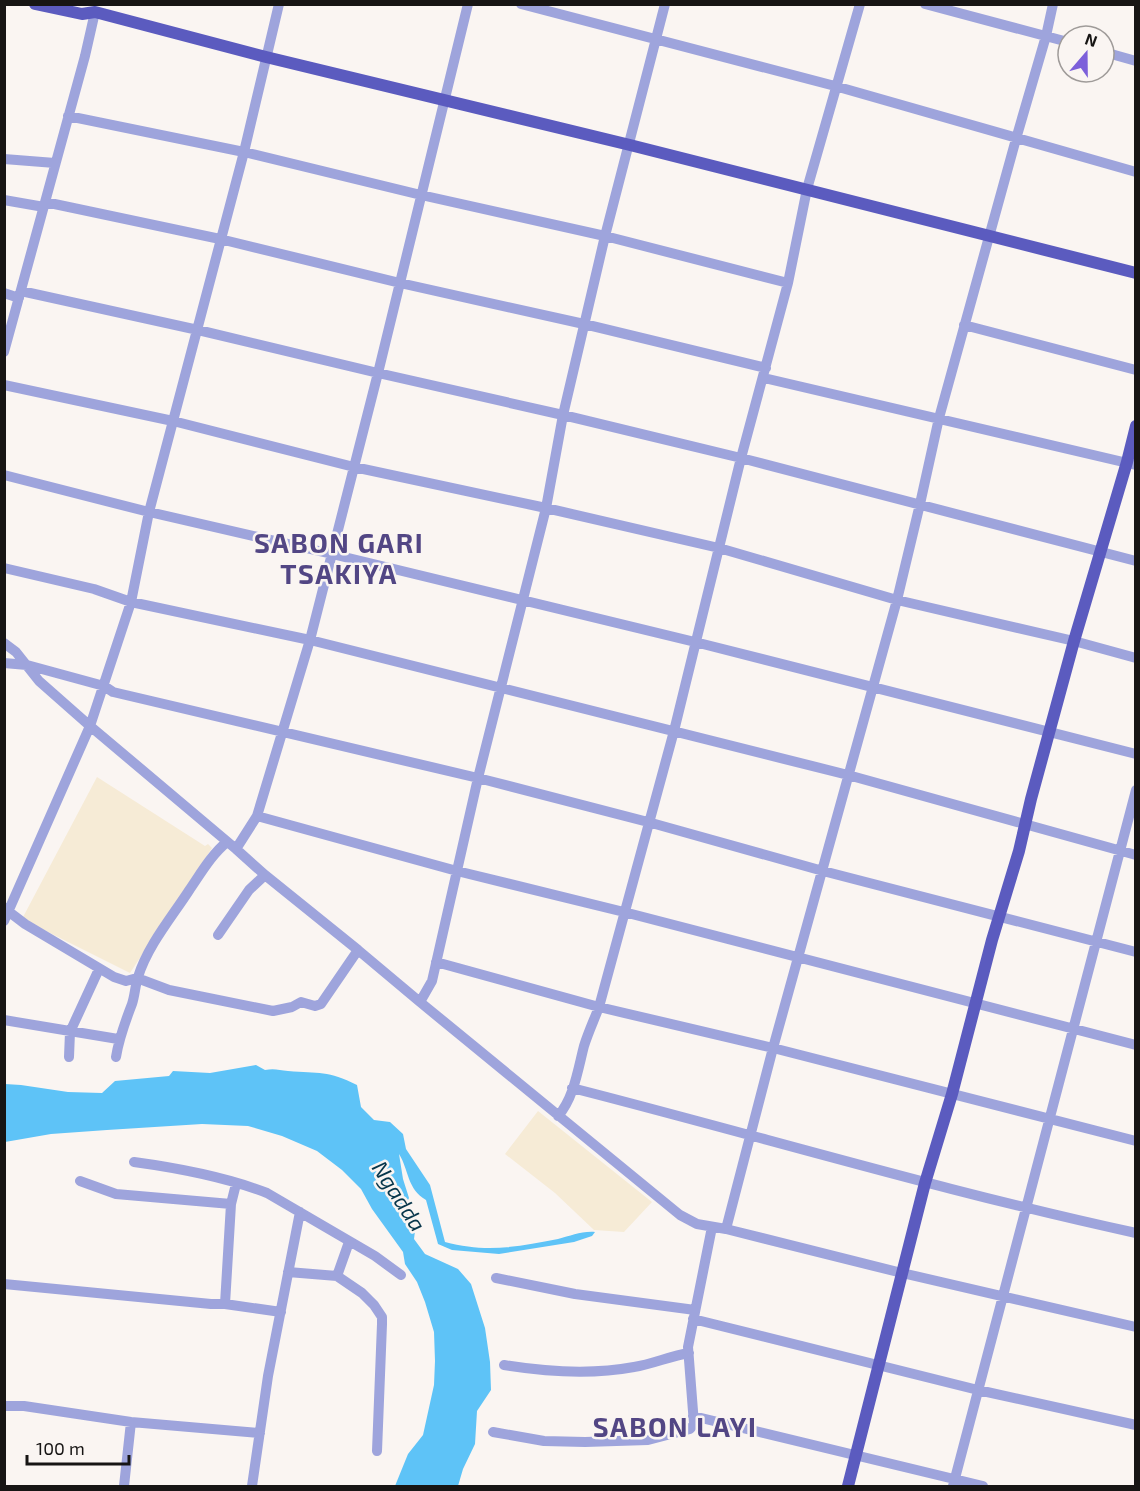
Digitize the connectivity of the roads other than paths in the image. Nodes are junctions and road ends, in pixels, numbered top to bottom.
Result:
1 (35, 4) edge
2 (279, 4) edge
3 (468, 4) edge
4 (520, 4) edge
5 (665, 4) edge
6 (860, 4) edge
7 (925, 4) edge
8 (1053, 4) edge
9 (91, 8) edge
10 (1046, 36) junction
11 (657, 39) junction
12 (1056, 39) edge
13 (1116, 55) edge
14 (266, 57) junction
15 (1136, 61) edge
16 (835, 86) junction
17 (445, 100) junction
18 (68, 116) junction
19 (1016, 139) junction
20 (630, 145) junction
21 (244, 152) junction
22 (4, 159) edge
23 (55, 163) junction
24 (1136, 172) edge
25 (807, 189) junction
26 (421, 195) junction
27 (4, 200) edge
28 (44, 205) junction
29 (605, 236) junction
30 (989, 236) junction
31 (220, 239) junction
32 (1136, 273) edge
33 (400, 283) junction
34 (788, 283) junction
35 (4, 293) edge
36 (20, 295) junction
37 (584, 324) junction
38 (964, 325) junction
39 (198, 330) junction
40 (4, 352) edge
41 (1136, 370) edge
42 (378, 373) junction
43 (765, 373) junction
44 (4, 385) edge
45 (563, 415) junction
46 (939, 418) junction
47 (173, 421) junction
48 (1136, 426) edge
49 (741, 458) junction
50 (1131, 464) edge
51 (354, 467) junction
52 (4, 475) edge
53 (920, 504) junction
54 (546, 508) junction
55 (149, 512) junction
56 (719, 548) junction
57 (1100, 553) junction
58 (332, 554) junction
59 (1136, 561) edge
60 (4, 568) edge
61 (897, 600) junction
62 (522, 601) junction
63 (131, 602) junction
64 (310, 640) junction
65 (1074, 641) junction
66 (695, 642) junction
67 (4, 643) edge
68 (1136, 658) edge
69 (4, 663) edge
70 (27, 665) junction
71 (104, 686) junction
72 (500, 687) junction
73 (872, 688) junction
74 (90, 726) junction
75 (674, 731) junction
76 (282, 733) junction
77 (1050, 733) junction
78 (1136, 754) edge
79 (848, 775) junction
80 (478, 778) junction
81 (1136, 790) edge
82 (257, 816) junction
83 (648, 822) junction
84 (1025, 824) junction
85 (232, 846) junction
86 (1119, 850) junction
87 (1136, 855) edge
88 (457, 871) junction
89 (823, 871) junction
90 (265, 875) junction
91 (624, 912) junction
92 (6, 913) edge
93 (999, 916) junction
94 (218, 935) dead end
95 (1096, 941) junction
96 (358, 950) junction
97 (1136, 952) edge
98 (798, 957) junction
99 (436, 962) junction
100 (99, 969) junction
101 (137, 978) junction
102 (420, 1002) junction
103 (975, 1002) junction
104 (599, 1007) junction
105 (4, 1020) edge
106 (1074, 1027) junction
107 (70, 1032) junction
108 (118, 1039) junction
109 (1136, 1045) edge
110 (773, 1048) junction
111 (69, 1057) dead end
112 (116, 1057) dead end
113 (572, 1088) junction
114 (952, 1094) junction
115 (558, 1116) junction
116 (1048, 1118) junction
117 (752, 1134) junction
118 (1136, 1141) edge
119 (134, 1162) dead end
120 (80, 1181) dead end
121 (925, 1183) junction
122 (236, 1184) junction
123 (231, 1204) junction
124 (1025, 1209) junction
125 (300, 1212) junction
126 (712, 1227) junction
127 (726, 1229) junction
128 (1136, 1233) edge
129 (349, 1242) junction
130 (288, 1272) junction
131 (902, 1273) junction
132 (401, 1275) dead end
133 (337, 1276) junction
134 (496, 1278) dead end
135 (4, 1284) edge
136 (1002, 1296) junction
137 (225, 1304) junction
138 (281, 1312) junction
139 (694, 1315) junction
140 (1136, 1327) edge
141 (688, 1353) junction
142 (504, 1365) dead end
143 (879, 1365) junction
144 (978, 1390) junction
145 (4, 1406) edge
146 (693, 1416) junction
147 (131, 1422) junction
148 (1136, 1425) edge
149 (493, 1432) dead end
150 (260, 1433) junction
151 (377, 1451) dead end
152 (856, 1456) junction
153 (953, 1483) edge
154 (124, 1486) edge
155 (252, 1486) edge
156 (848, 1486) edge
157 (983, 1486) edge

1 - 9 main road
2 - 14 street
3 - 17 street
4 - 11 street
5 - 11 street
6 - 16 street
7 - 10 street
8 - 10 street
9 - 14 main road
9 - 18 street
10 - 12 street
10 - 19 street
11 - 16 street
11 - 20 street
13 - 15 street
14 - 17 main road
14 - 21 street
16 - 19 street
16 - 25 street
17 - 20 main road
17 - 26 street
18 - 21 street
18 - 23 street
19 - 24 street
19 - 30 street
20 - 25 main road
20 - 29 street
21 - 26 street
21 - 31 street
22 - 23 street
23 - 28 street
25 - 30 main road
25 - 34 street
26 - 29 street
26 - 33 street
27 - 28 street
28 - 31 street
28 - 36 street
29 - 34 street
29 - 37 street
30 - 32 main road
30 - 38 street
31 - 33 street
31 - 39 street
33 - 37 street
33 - 42 street
34 - 43 street
35 - 36 street
36 - 39 street
36 - 40 street
37 - 43 street
37 - 45 street
38 - 41 street
38 - 46 street
39 - 42 street
39 - 47 street
42 - 45 street
42 - 51 street
43 - 46 street
43 - 49 street
44 - 47 street
45 - 49 street
45 - 54 street
46 - 50 street
46 - 53 street
47 - 51 street
47 - 55 street
48 - 50 main road
49 - 53 street
49 - 56 street
50 - 57 main road
51 - 54 street
51 - 58 street
52 - 55 street
53 - 57 street
53 - 61 street
54 - 56 street
54 - 62 street
55 - 58 street
55 - 63 street
56 - 61 street
56 - 66 street
57 - 59 street
57 - 65 main road
58 - 62 street
58 - 64 street
60 - 63 street
61 - 65 street
61 - 73 street
62 - 66 street
62 - 72 street
63 - 64 street
63 - 71 street
64 - 72 street
64 - 76 street
65 - 68 street
65 - 77 main road
66 - 73 street
66 - 75 street
67 - 70 street
69 - 70 street
70 - 71 street
70 - 74 street
71 - 74 street
71 - 76 street
72 - 75 street
72 - 80 street
73 - 77 street
73 - 79 street
74 - 85 street
74 - 92 street
75 - 79 street
75 - 83 street
76 - 80 street
76 - 82 street
77 - 78 street
77 - 84 main road
79 - 84 street
79 - 89 street
80 - 83 street
80 - 88 street
81 - 86 street
82 - 85 street
82 - 88 street
83 - 89 street
83 - 91 street
84 - 86 street
84 - 93 main road
85 - 90 street
85 - 101 street
86 - 87 street
86 - 95 street
88 - 91 street
88 - 99 street
89 - 93 street
89 - 98 street
90 - 94 street
90 - 96 street
91 - 98 street
91 - 104 street
92 - 100 street
93 - 95 street
93 - 103 main road
95 - 97 street
95 - 106 street
96 - 101 street
96 - 102 street
98 - 103 street
98 - 110 street
99 - 102 street
99 - 104 street
100 - 101 street
100 - 107 street
101 - 108 street
102 - 115 street
103 - 106 street
103 - 114 main road
104 - 110 street
104 - 113 street
105 - 107 street
106 - 109 street
106 - 116 street
107 - 108 street
107 - 111 street
108 - 112 street
110 - 114 street
110 - 117 street
113 - 115 street
113 - 117 street
114 - 116 street
114 - 121 main road
115 - 126 street
116 - 118 street
116 - 124 street
117 - 121 street
117 - 127 street
119 - 122 street
120 - 123 street
121 - 124 street
121 - 131 main road
122 - 123 street
122 - 125 street
123 - 137 street
124 - 128 street
124 - 136 street
125 - 129 street
125 - 130 street
126 - 127 street
126 - 139 street
127 - 131 street
129 - 132 street
129 - 133 street
130 - 133 street
130 - 138 street
131 - 136 street
131 - 143 main road
133 - 151 street
134 - 139 street
135 - 137 street
136 - 140 street
136 - 144 street
137 - 138 street
138 - 150 street
139 - 141 street
139 - 143 street
141 - 142 street
141 - 146 street
143 - 144 street
143 - 152 main road
144 - 148 street
144 - 153 street
145 - 147 street
146 - 149 street
146 - 152 street
147 - 150 street
147 - 154 street
150 - 155 street
152 - 153 street
152 - 156 main road
153 - 157 street

